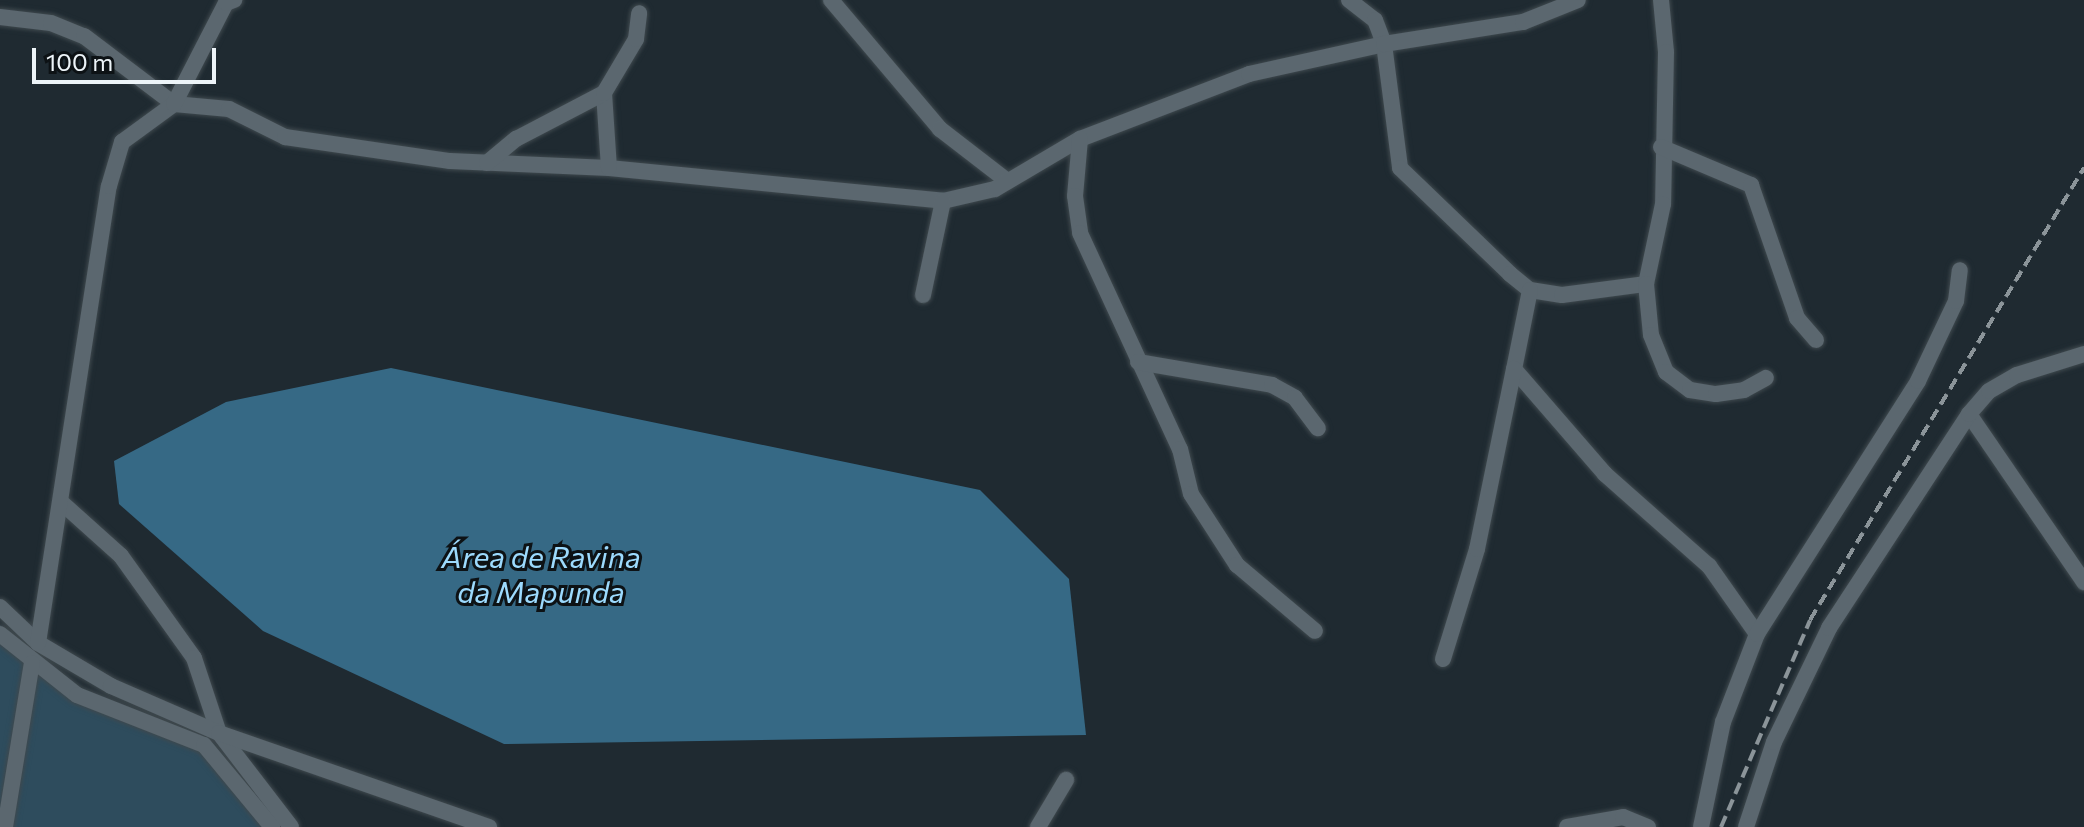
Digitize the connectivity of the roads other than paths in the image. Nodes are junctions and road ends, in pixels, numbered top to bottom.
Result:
1 (234, 0) edge
2 (831, 0) edge
3 (1349, 0) edge
4 (1578, 0) edge
5 (1661, 0) edge
6 (639, 13) dead end
7 (0, 17) edge
8 (1384, 44) junction
9 (604, 93) junction
10 (174, 104) junction
11 (1080, 139) junction
12 (1661, 147) junction
13 (487, 163) junction
14 (609, 168) junction
15 (1006, 180) junction
16 (943, 201) junction
17 (1960, 270) dead end
18 (1646, 284) junction
19 (1530, 290) junction
20 (923, 295) dead end
21 (1816, 340) dead end
22 (2084, 354) edge
23 (1138, 362) junction
24 (1514, 369) junction
25 (1766, 378) dead end
26 (1969, 414) junction
27 (1318, 428) dead end
28 (62, 503) junction
29 (2084, 582) edge
30 (0, 607) edge
31 (1315, 631) dead end
32 (0, 634) edge
33 (1757, 634) junction
34 (38, 643) junction
35 (1443, 659) dead end
36 (32, 663) junction
37 (219, 733) junction
38 (1066, 780) dead end
39 (5, 827) edge
40 (272, 827) edge
41 (291, 827) edge
42 (489, 827) edge
43 (1038, 827) edge
44 (1567, 827) edge
45 (1648, 827) edge
46 (1701, 827) edge
47 (1746, 827) edge

1 - 10 street
2 - 15 street
3 - 8 street
4 - 8 street
5 - 12 street
6 - 9 street
7 - 10 street
8 - 11 street
8 - 19 street
9 - 13 street
9 - 14 street
10 - 13 street
10 - 28 street
11 - 15 street
11 - 23 street
12 - 18 street
12 - 21 street
13 - 14 street
14 - 16 street
15 - 16 street
16 - 20 street
17 - 33 street
18 - 19 street
18 - 25 street
19 - 24 street
22 - 26 street
23 - 27 street
23 - 31 street
24 - 33 street
24 - 35 street
26 - 29 street
26 - 47 street
28 - 34 street
28 - 37 street
30 - 34 street
32 - 36 street
33 - 46 street
34 - 37 street
36 - 39 street
36 - 40 street
37 - 41 street
37 - 42 street
38 - 43 street
44 - 45 street

